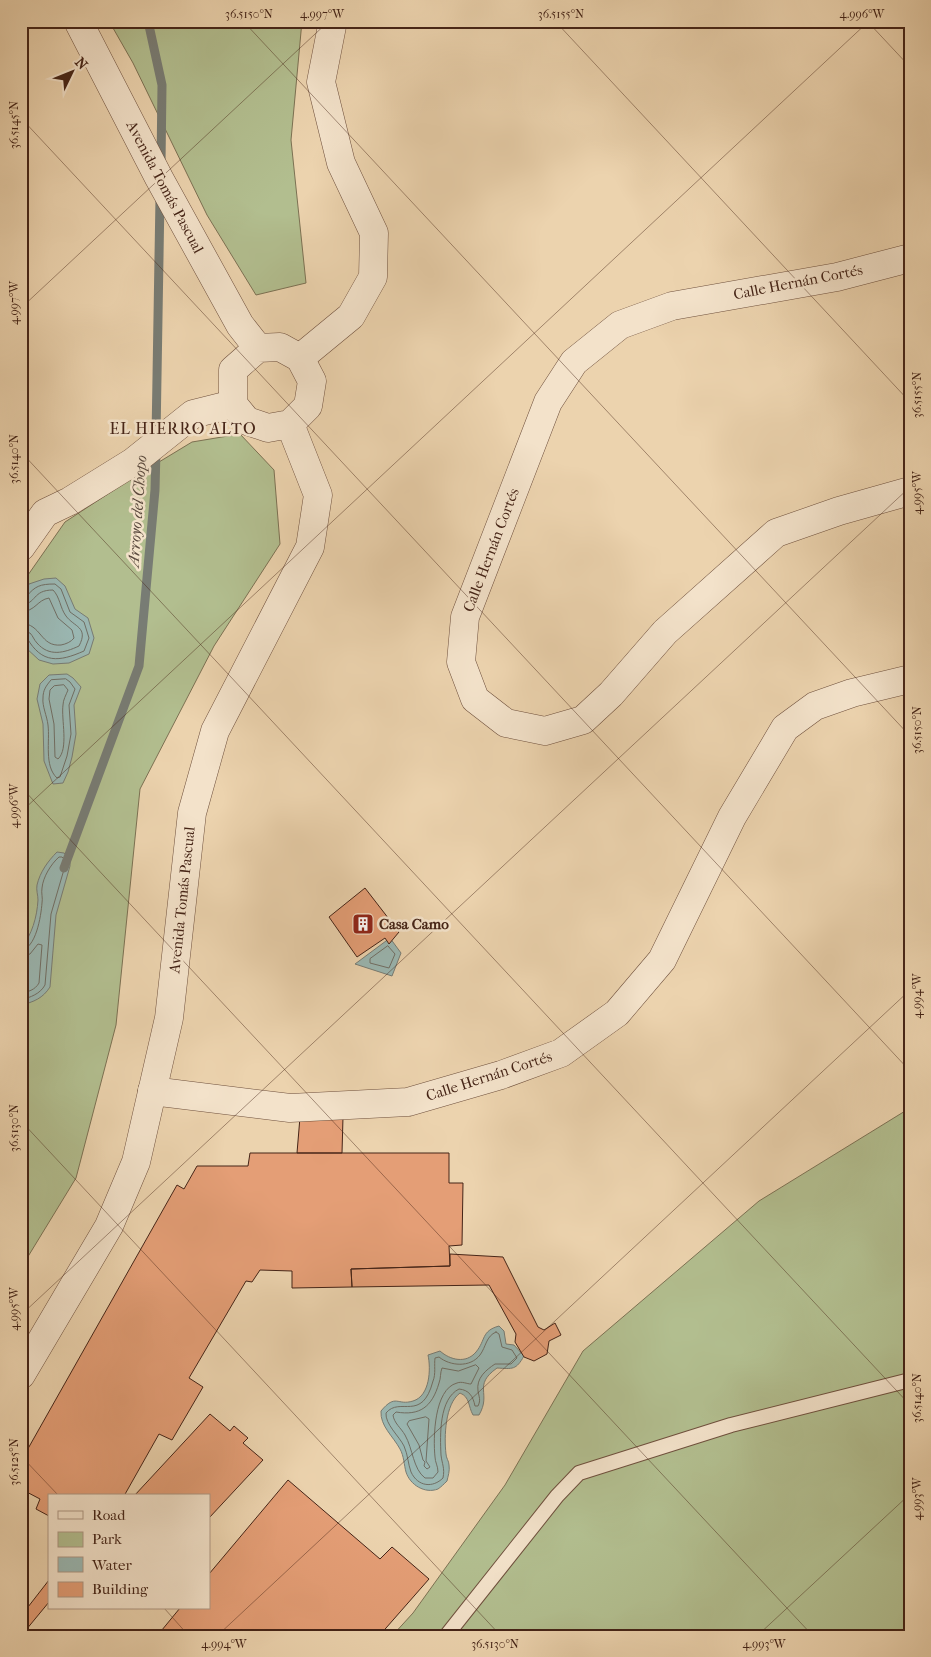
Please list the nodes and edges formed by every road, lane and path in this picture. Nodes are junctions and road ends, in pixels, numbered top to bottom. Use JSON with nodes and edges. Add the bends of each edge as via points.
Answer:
{"nodes":[{"id":1,"x":78,"y":21,"type":"edge"},
{"id":2,"x":333,"y":21,"type":"edge"},
{"id":3,"x":910,"y":258,"type":"edge"},
{"id":4,"x":258,"y":348,"type":"junction"},
{"id":5,"x":300,"y":358,"type":"junction"},
{"id":6,"x":233,"y":404,"type":"junction"},
{"id":7,"x":290,"y":424,"type":"junction"},
{"id":8,"x":910,"y":492,"type":"edge"},
{"id":9,"x":21,"y":546,"type":"edge"},
{"id":10,"x":910,"y":679,"type":"edge"},
{"id":11,"x":152,"y":1091,"type":"junction"},
{"id":12,"x":21,"y":1375,"type":"edge"},
{"id":13,"x":910,"y":1380,"type":"edge"},
{"id":14,"x":446,"y":1636,"type":"edge"}],
"edges":[{"from":1,"to":4,"type":"street","name":"Avenida Tomás Pascual","via":[[163,187],[240,325]]},
{"from":2,"to":5,"type":"street","via":[[321,82],[341,163],[374,233],[373,278],[351,316]]},
{"from":3,"to":8,"type":"street","name":"Calle Hernán Cortés","via":[[837,277],[672,306],[620,325],[574,362],[548,402],[465,617],[461,662],[475,699],[506,723],[545,731],[583,720],[611,694],[664,632],[776,533],[838,511]]},
{"from":4,"to":5,"type":"street","via":[[280,347]]},
{"from":4,"to":6,"type":"street","via":[[234,370]]},
{"from":5,"to":7,"type":"street","via":[[312,381],[308,406]]},
{"from":6,"to":7,"type":"street","via":[[248,421],[268,428]]},
{"from":6,"to":9,"type":"street","via":[[192,414],[133,462],[45,513]]},
{"from":7,"to":11,"type":"street","name":"Avenida Tomás Pascual","via":[[318,495],[310,547],[213,740],[192,813],[169,1018]]},
{"from":10,"to":11,"type":"street","name":"Calle Hernán Cortés","via":[[852,692],[815,706],[785,728],[732,816],[662,960],[617,1013],[561,1053],[501,1075],[408,1102],[290,1108]]},
{"from":11,"to":12,"type":"street","name":"Avenida Tomás Pascual","via":[[136,1162],[109,1226]]},
{"from":13,"to":14,"type":"lane","via":[[731,1425],[579,1474],[557,1496]]}]}
